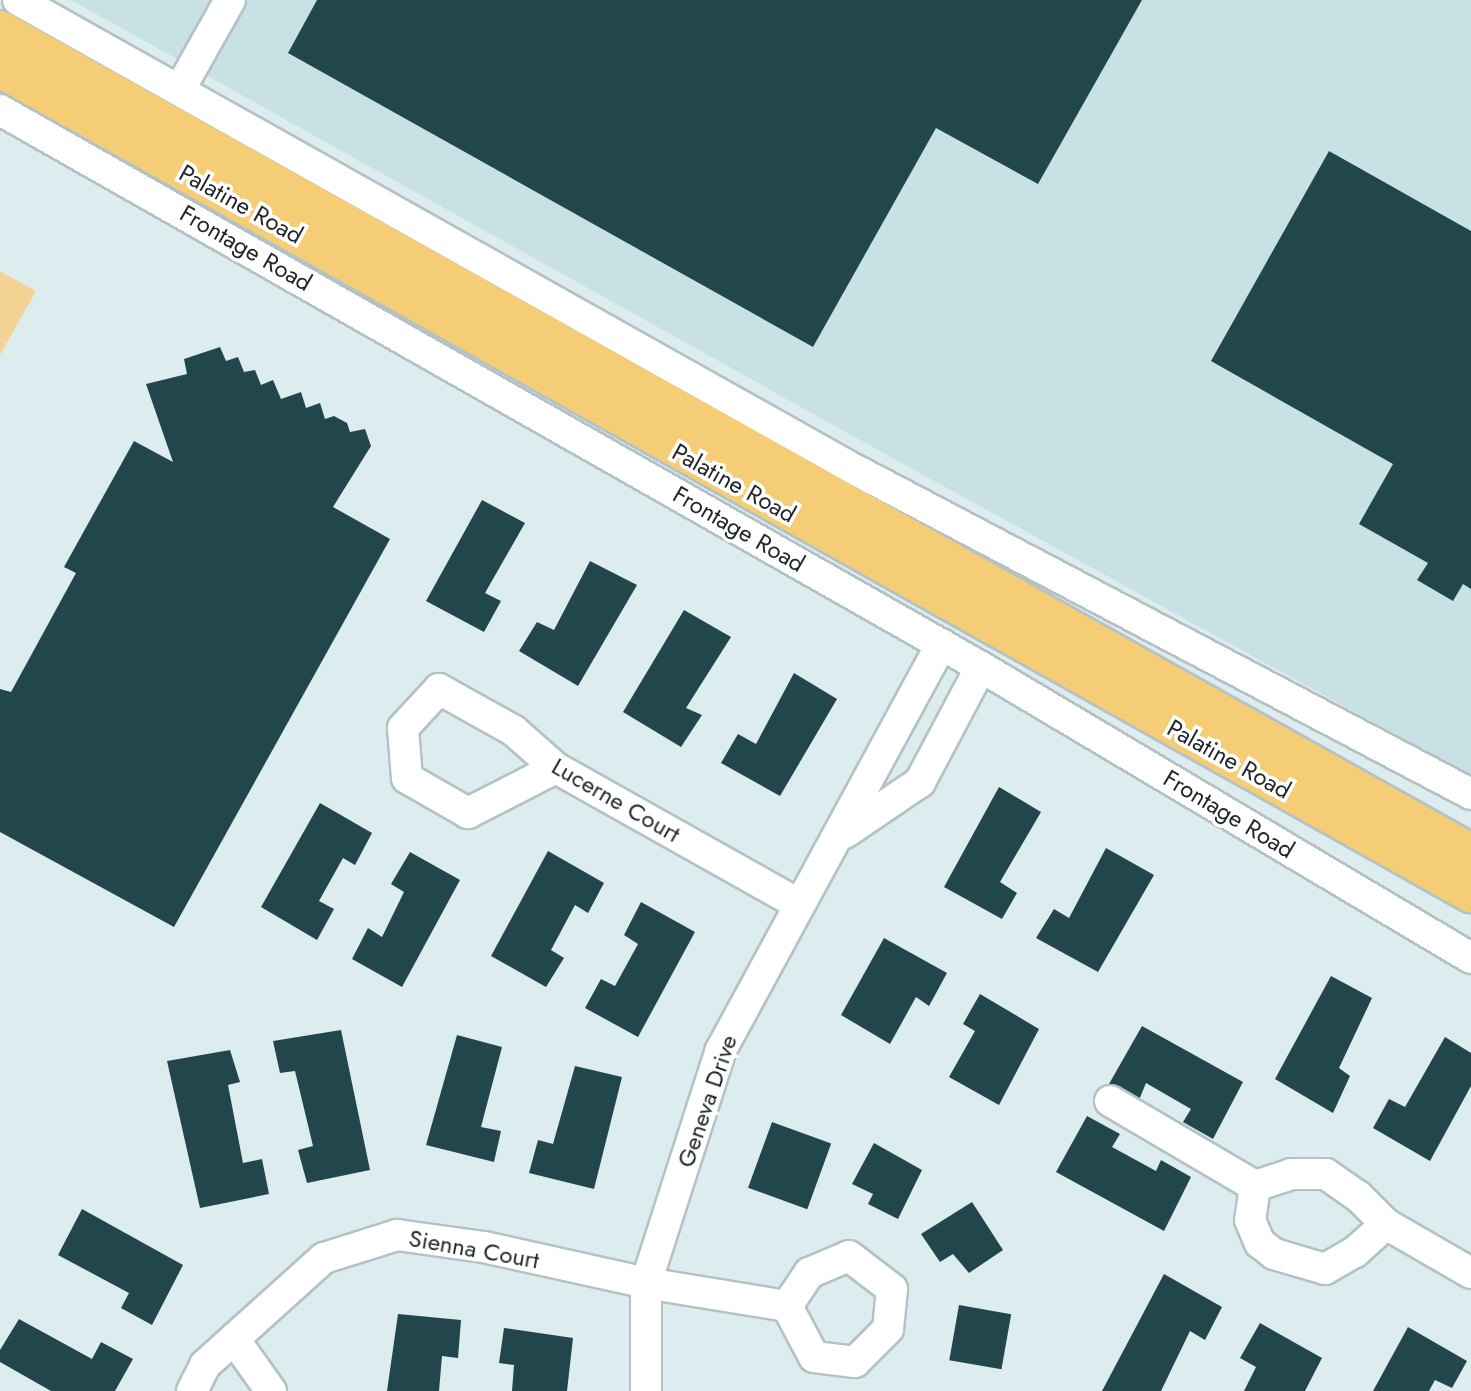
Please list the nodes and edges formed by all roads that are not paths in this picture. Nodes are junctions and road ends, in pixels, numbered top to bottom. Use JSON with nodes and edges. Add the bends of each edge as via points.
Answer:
{"nodes":[{"id":1,"x":18,"y":0,"type":"edge"},
{"id":2,"x":230,"y":0,"type":"edge"},
{"id":3,"x":5,"y":42,"type":"edge"},
{"id":4,"x":180,"y":89,"type":"junction"},
{"id":5,"x":0,"y":110,"type":"edge"},
{"id":6,"x":941,"y":645,"type":"junction"},
{"id":7,"x":981,"y":667,"type":"junction"},
{"id":8,"x":556,"y":768,"type":"junction"},
{"id":9,"x":1471,"y":794,"type":"edge"},
{"id":10,"x":842,"y":835,"type":"junction"},
{"id":11,"x":1471,"y":853,"type":"edge"},
{"id":12,"x":1471,"y":893,"type":"edge"},
{"id":13,"x":797,"y":903,"type":"junction"},
{"id":14,"x":1471,"y":958,"type":"edge"},
{"id":15,"x":1110,"y":1101,"type":"dead end"},
{"id":16,"x":1255,"y":1186,"type":"junction"},
{"id":17,"x":1386,"y":1224,"type":"junction"},
{"id":18,"x":1471,"y":1272,"type":"edge"},
{"id":19,"x":646,"y":1283,"type":"junction"},
{"id":20,"x":787,"y":1306,"type":"dead end"},
{"id":21,"x":234,"y":1339,"type":"junction"},
{"id":22,"x":192,"y":1391,"type":"edge"},
{"id":23,"x":271,"y":1391,"type":"edge"},
{"id":24,"x":646,"y":1391,"type":"edge"}],
"edges":[{"from":1,"to":4,"type":"street"},
{"from":2,"to":4,"type":"street"},
{"from":3,"to":11,"type":"highway","name":"Palatine Road"},
{"from":3,"to":12,"type":"highway","name":"Palatine Road"},
{"from":4,"to":9,"type":"street","via":[[848,466]]},
{"from":5,"to":6,"type":"street","name":"Frontage Road"},
{"from":6,"to":7,"type":"street","name":"Frontage Road"},
{"from":6,"to":10,"type":"street","name":"Geneva Drive"},
{"from":7,"to":10,"type":"street","name":"Geneva Drive","via":[[920,782]]},
{"from":7,"to":14,"type":"street","name":"Frontage Road"},
{"from":8,"to":8,"type":"street","name":"Lucerne Court","via":[[514,731],[439,690],[403,728],[407,778],[468,813]]},
{"from":8,"to":13,"type":"street","name":"Lucerne Court"},
{"from":10,"to":13,"type":"street","name":"Geneva Drive"},
{"from":13,"to":19,"type":"street","name":"Geneva Drive","via":[[721,1050]]},
{"from":15,"to":16,"type":"street"},
{"from":16,"to":17,"type":"street","via":[[1291,1174],[1326,1174],[1358,1196]]},
{"from":16,"to":17,"type":"street","via":[[1250,1220],[1260,1243],[1274,1254],[1325,1269],[1355,1252]]},
{"from":17,"to":18,"type":"street"},
{"from":19,"to":20,"type":"street","name":"Sienna Court"},
{"from":19,"to":21,"type":"street","name":"Sienna Court","via":[[484,1247],[397,1235],[324,1258]]},
{"from":19,"to":24,"type":"street","name":"Geneva Drive"},
{"from":21,"to":22,"type":"street","name":"Sienna Court","via":[[205,1365]]},
{"from":21,"to":23,"type":"street"}]}
